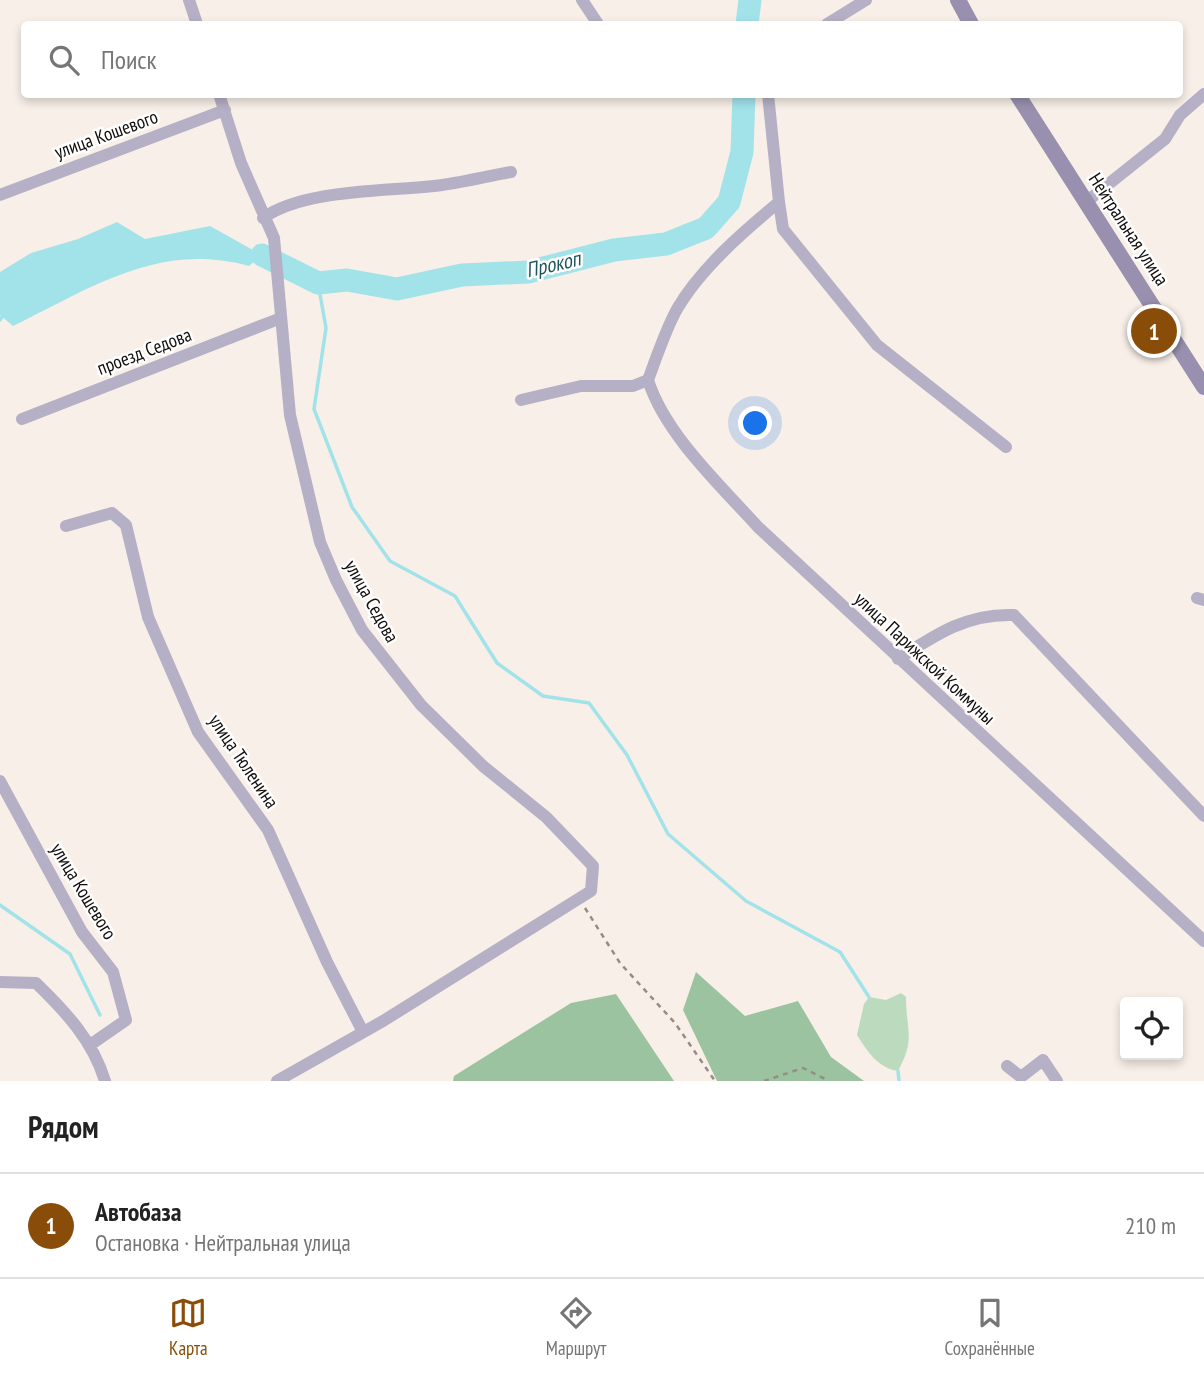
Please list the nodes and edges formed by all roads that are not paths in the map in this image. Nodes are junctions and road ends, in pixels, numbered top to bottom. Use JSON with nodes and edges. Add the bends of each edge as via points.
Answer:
{"nodes":[{"id":1,"x":189,"y":0,"type":"edge"},
{"id":2,"x":582,"y":0,"type":"edge"},
{"id":3,"x":866,"y":0,"type":"edge"},
{"id":4,"x":958,"y":0,"type":"edge"},
{"id":5,"x":196,"y":21,"type":"edge"},
{"id":6,"x":596,"y":21,"type":"edge"},
{"id":7,"x":832,"y":21,"type":"edge"},
{"id":8,"x":969,"y":21,"type":"edge"},
{"id":9,"x":1204,"y":94,"type":"edge"},
{"id":10,"x":220,"y":98,"type":"edge"},
{"id":11,"x":768,"y":98,"type":"edge"},
{"id":12,"x":1020,"y":98,"type":"edge"},
{"id":13,"x":225,"y":110,"type":"junction"},
{"id":14,"x":511,"y":172,"type":"dead end"},
{"id":15,"x":0,"y":195,"type":"edge"},
{"id":16,"x":779,"y":202,"type":"junction"},
{"id":17,"x":1086,"y":202,"type":"junction"},
{"id":18,"x":264,"y":218,"type":"junction"},
{"id":19,"x":281,"y":318,"type":"junction"},
{"id":20,"x":648,"y":380,"type":"junction"},
{"id":21,"x":1204,"y":387,"type":"edge"},
{"id":22,"x":521,"y":400,"type":"dead end"},
{"id":23,"x":22,"y":419,"type":"dead end"},
{"id":24,"x":1006,"y":447,"type":"dead end"},
{"id":25,"x":66,"y":526,"type":"dead end"},
{"id":26,"x":898,"y":659,"type":"junction"},
{"id":27,"x":0,"y":781,"type":"edge"},
{"id":28,"x":1204,"y":816,"type":"edge"},
{"id":29,"x":1204,"y":941,"type":"edge"},
{"id":30,"x":0,"y":982,"type":"edge"},
{"id":31,"x":363,"y":1032,"type":"junction"},
{"id":32,"x":90,"y":1045,"type":"junction"},
{"id":33,"x":1007,"y":1066,"type":"dead end"},
{"id":34,"x":105,"y":1081,"type":"edge"},
{"id":35,"x":278,"y":1081,"type":"edge"},
{"id":36,"x":1057,"y":1081,"type":"edge"}],
"edges":[{"from":1,"to":5,"type":"street"},
{"from":2,"to":6,"type":"street"},
{"from":3,"to":7,"type":"street"},
{"from":4,"to":8,"type":"main road"},
{"from":9,"to":17,"type":"street","via":[[1180,115],[1165,139]]},
{"from":10,"to":13,"type":"street"},
{"from":11,"to":16,"type":"street"},
{"from":12,"to":17,"type":"main road","name":"Нейтральная улица"},
{"from":13,"to":15,"type":"street","name":"улица Кошевого"},
{"from":13,"to":18,"type":"street"},
{"from":14,"to":18,"type":"street","via":[[337,196],[279,207]]},
{"from":16,"to":20,"type":"street","via":[[749,226],[677,309]]},
{"from":16,"to":24,"type":"street","via":[[783,229],[877,345]]},
{"from":17,"to":21,"type":"main road","name":"Нейтральная улица"},
{"from":18,"to":19,"type":"street","name":"улица Седова","via":[[274,238]]},
{"from":19,"to":23,"type":"street","name":"проезд Седова"},
{"from":19,"to":31,"type":"street","name":"улица Седова","via":[[290,415],[320,542],[362,630],[421,705],[483,766],[546,817],[593,866],[591,891]]},
{"from":20,"to":22,"type":"street","via":[[633,386],[581,386]]},
{"from":20,"to":26,"type":"street","name":"улица Парижской Коммуны","via":[[655,403],[703,466],[758,527]]},
{"from":25,"to":31,"type":"street","name":"улица Тюленина","via":[[113,513],[125,525],[148,617],[198,732],[268,830]]},
{"from":26,"to":28,"type":"street","via":[[951,625],[1014,615]]},
{"from":26,"to":29,"type":"street","name":"улица Парижской Коммуны"},
{"from":27,"to":32,"type":"street","name":"улица Кошевого","via":[[82,932],[113,972],[126,1020]]},
{"from":30,"to":32,"type":"street","via":[[36,984],[64,1010]]},
{"from":31,"to":35,"type":"street"},
{"from":32,"to":34,"type":"street"},
{"from":33,"to":36,"type":"street","via":[[1021,1077],[1043,1060]]}]}
